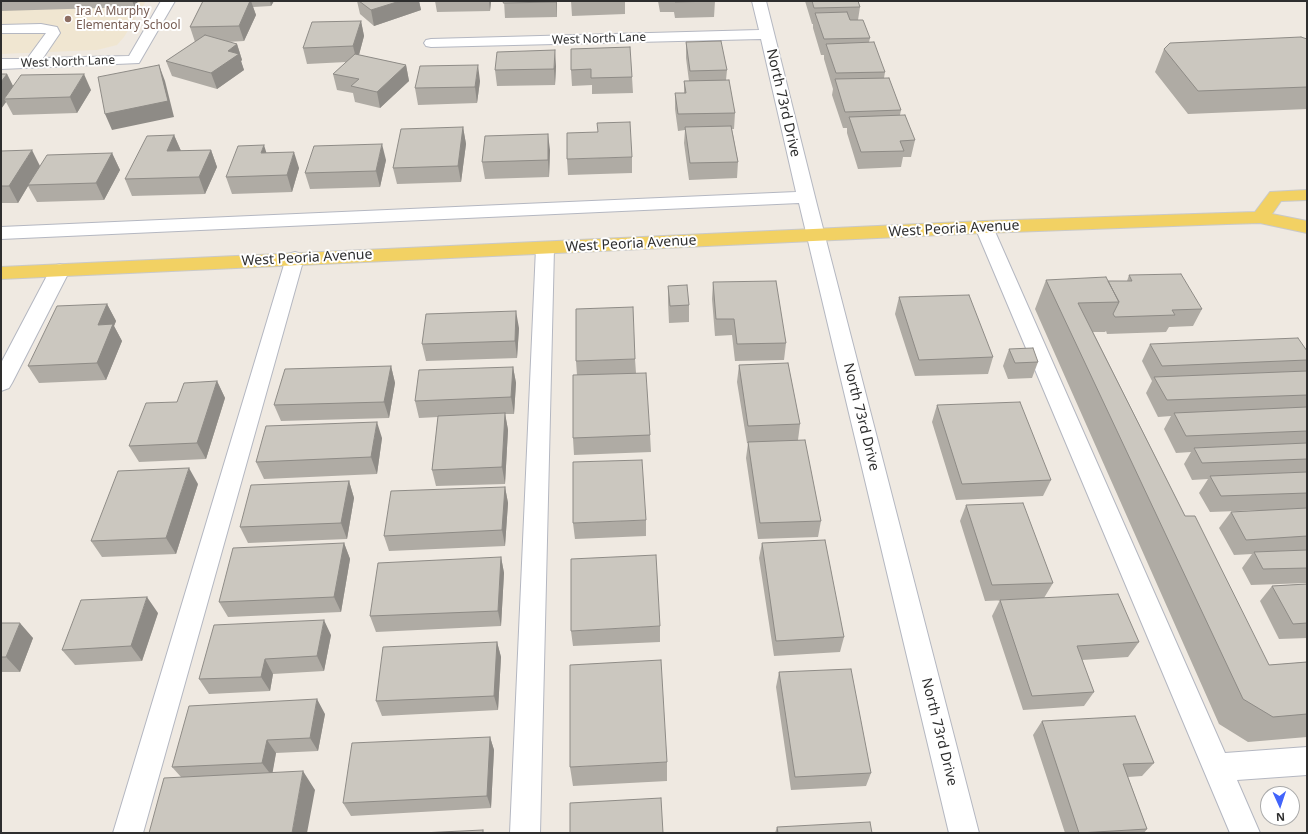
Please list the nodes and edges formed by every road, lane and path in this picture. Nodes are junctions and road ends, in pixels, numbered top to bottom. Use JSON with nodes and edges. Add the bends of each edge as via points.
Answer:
{"nodes":[{"id":1,"x":168,"y":1,"type":"edge"},
{"id":2,"x":759,"y":1,"type":"edge"},
{"id":3,"x":1,"y":29,"type":"edge"},
{"id":4,"x":767,"y":34,"type":"junction"},
{"id":5,"x":432,"y":44,"type":"dead end"},
{"id":6,"x":32,"y":63,"type":"junction"},
{"id":7,"x":1,"y":64,"type":"edge"},
{"id":8,"x":1307,"y":195,"type":"edge"},
{"id":9,"x":806,"y":196,"type":"junction"},
{"id":10,"x":1260,"y":217,"type":"junction"},
{"id":11,"x":984,"y":227,"type":"junction"},
{"id":12,"x":1307,"y":227,"type":"edge"},
{"id":13,"x":1,"y":233,"type":"edge"},
{"id":14,"x":816,"y":235,"type":"junction"},
{"id":15,"x":545,"y":248,"type":"junction"},
{"id":16,"x":295,"y":258,"type":"junction"},
{"id":17,"x":60,"y":270,"type":"junction"},
{"id":18,"x":1,"y":273,"type":"edge"},
{"id":19,"x":1,"y":383,"type":"edge"},
{"id":20,"x":1307,"y":761,"type":"edge"},
{"id":21,"x":1217,"y":768,"type":"junction"},
{"id":22,"x":128,"y":833,"type":"edge"},
{"id":23,"x":526,"y":833,"type":"edge"},
{"id":24,"x":964,"y":833,"type":"edge"},
{"id":25,"x":1245,"y":833,"type":"edge"}],
"edges":[{"from":1,"to":6,"type":"street","name":"West North Lane","via":[[134,60]]},
{"from":2,"to":4,"type":"street","name":"North 73rd Drive"},
{"from":3,"to":6,"type":"street","via":[[52,30],[53,33]]},
{"from":4,"to":5,"type":"street","name":"West North Lane"},
{"from":4,"to":9,"type":"street","name":"North 73rd Drive"},
{"from":6,"to":7,"type":"street","name":"West North Lane"},
{"from":8,"to":10,"type":"main road","via":[[1276,196]]},
{"from":9,"to":13,"type":"street"},
{"from":9,"to":14,"type":"street","name":"North 73rd Drive"},
{"from":10,"to":11,"type":"main road","name":"West Peoria Avenue"},
{"from":10,"to":12,"type":"main road","name":"West Peoria Avenue"},
{"from":11,"to":14,"type":"main road","name":"West Peoria Avenue"},
{"from":11,"to":21,"type":"street"},
{"from":14,"to":15,"type":"main road","name":"West Peoria Avenue"},
{"from":14,"to":24,"type":"street","name":"North 73rd Drive"},
{"from":15,"to":16,"type":"main road","name":"West Peoria Avenue"},
{"from":15,"to":23,"type":"street"},
{"from":16,"to":17,"type":"main road","name":"West Peoria Avenue"},
{"from":16,"to":22,"type":"street"},
{"from":17,"to":18,"type":"main road","name":"West Peoria Avenue"},
{"from":17,"to":19,"type":"street"},
{"from":20,"to":21,"type":"street"},
{"from":21,"to":25,"type":"street"}]}
